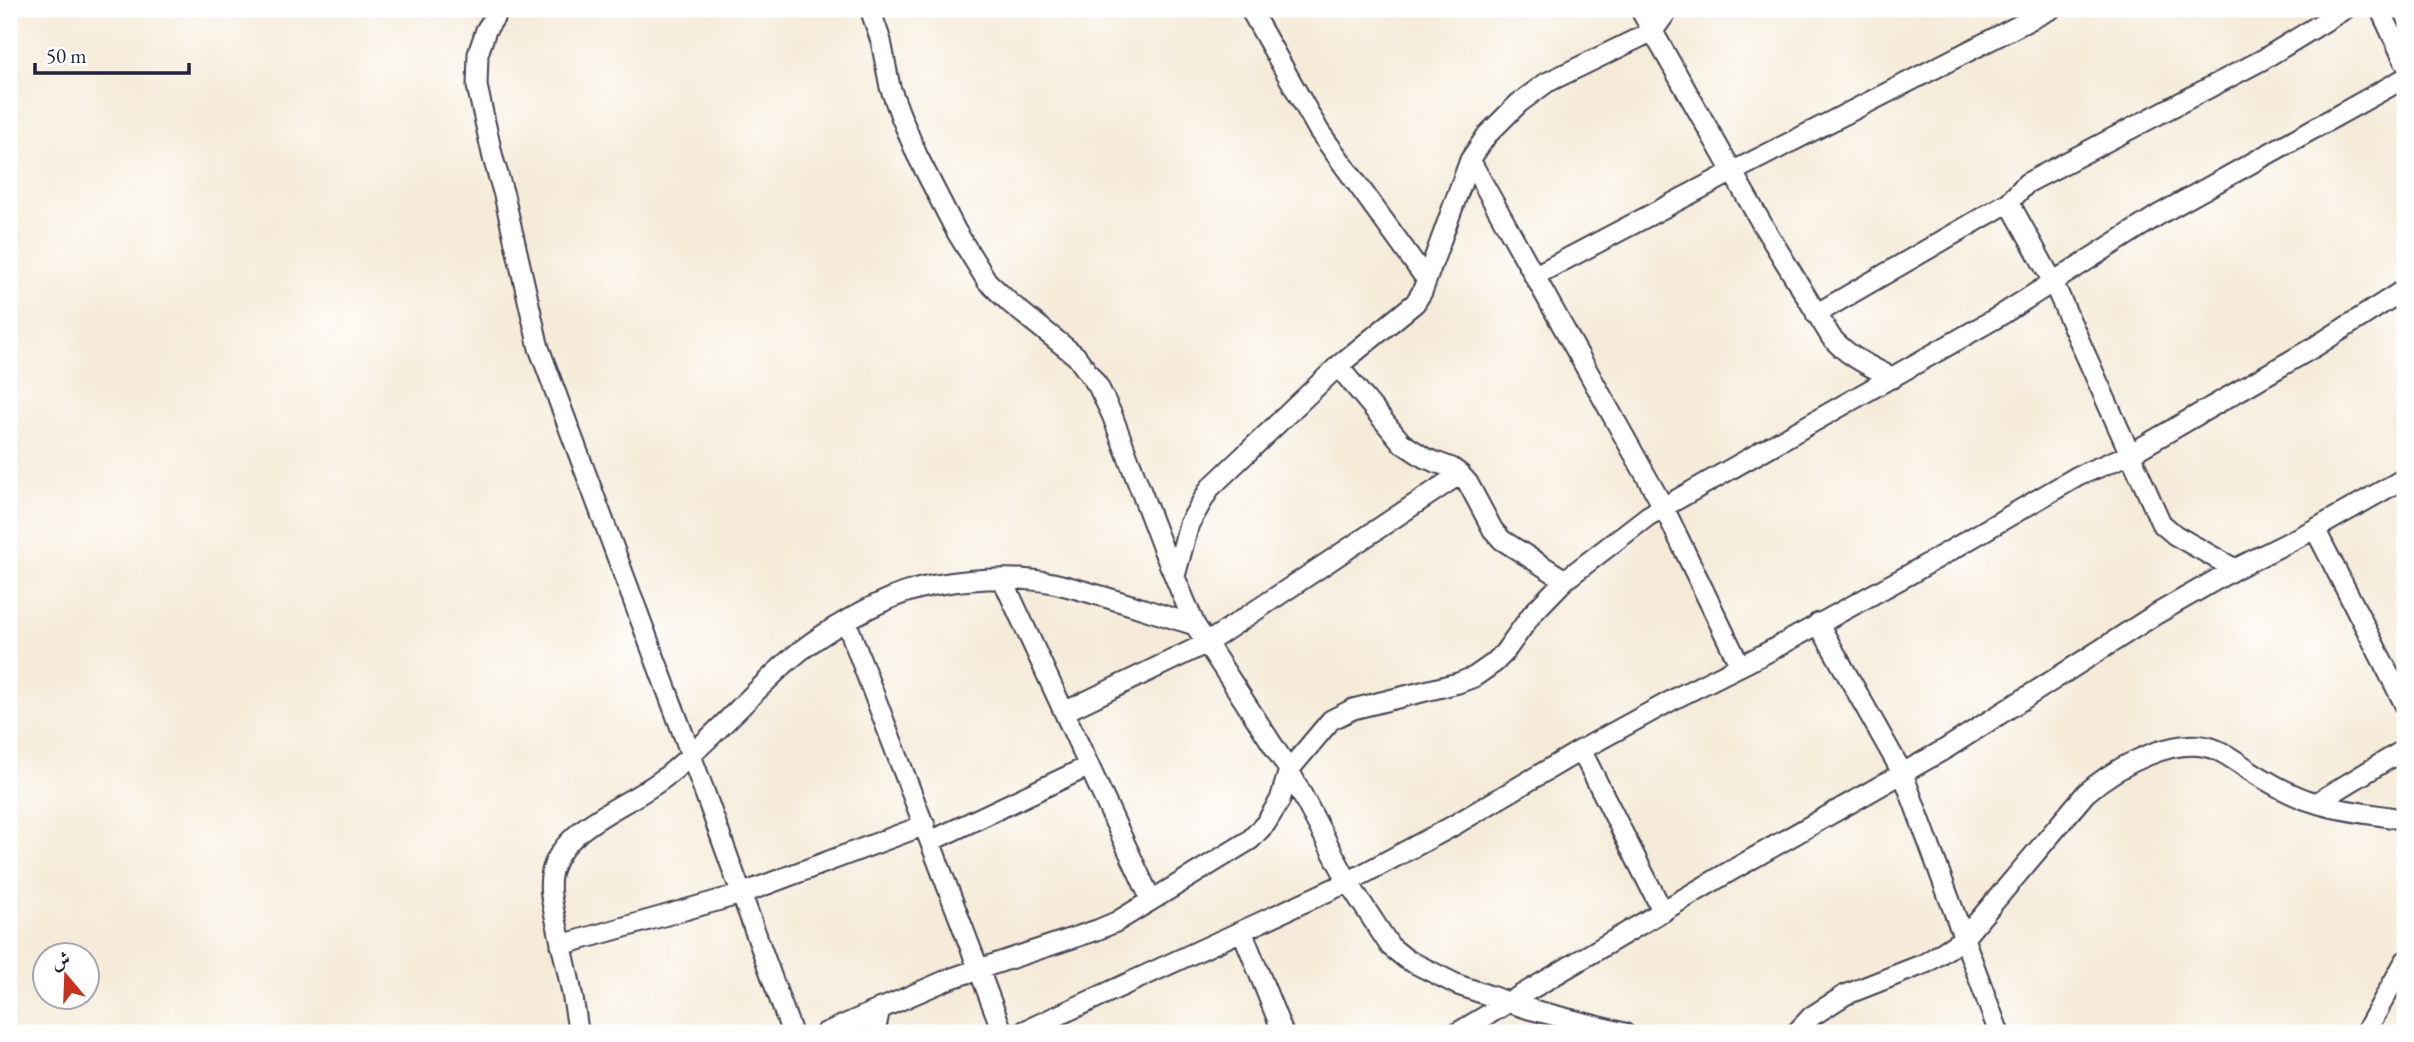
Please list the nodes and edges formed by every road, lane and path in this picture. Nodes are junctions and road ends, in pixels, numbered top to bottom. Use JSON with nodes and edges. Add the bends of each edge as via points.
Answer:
{"nodes":[{"id":1,"x":500,"y":9,"type":"edge"},
{"id":2,"x":870,"y":9,"type":"edge"},
{"id":3,"x":1250,"y":9,"type":"edge"},
{"id":4,"x":1640,"y":9,"type":"edge"},
{"id":5,"x":1670,"y":9,"type":"edge"},
{"id":6,"x":2051,"y":9,"type":"edge"},
{"id":7,"x":2345,"y":9,"type":"edge"},
{"id":8,"x":2380,"y":9,"type":"edge"},
{"id":9,"x":1653,"y":31,"type":"junction"},
{"id":10,"x":2405,"y":62,"type":"edge"},
{"id":11,"x":2405,"y":78,"type":"edge"},
{"id":12,"x":1469,"y":160,"type":"junction"},
{"id":13,"x":1732,"y":172,"type":"junction"},
{"id":14,"x":2009,"y":202,"type":"junction"},
{"id":15,"x":1534,"y":276,"type":"junction"},
{"id":16,"x":1426,"y":279,"type":"junction"},
{"id":17,"x":2053,"y":282,"type":"junction"},
{"id":18,"x":2405,"y":289,"type":"edge"},
{"id":19,"x":1816,"y":314,"type":"junction"},
{"id":20,"x":1338,"y":366,"type":"junction"},
{"id":21,"x":1893,"y":378,"type":"junction"},
{"id":22,"x":2130,"y":454,"type":"junction"},
{"id":23,"x":1460,"y":474,"type":"junction"},
{"id":24,"x":2405,"y":478,"type":"edge"},
{"id":25,"x":1664,"y":508,"type":"junction"},
{"id":26,"x":2315,"y":529,"type":"junction"},
{"id":27,"x":2235,"y":569,"type":"junction"},
{"id":28,"x":1175,"y":576,"type":"junction"},
{"id":29,"x":1003,"y":580,"type":"junction"},
{"id":30,"x":1565,"y":580,"type":"junction"},
{"id":31,"x":846,"y":621,"type":"junction"},
{"id":32,"x":1818,"y":623,"type":"junction"},
{"id":33,"x":1195,"y":625,"type":"junction"},
{"id":34,"x":1207,"y":643,"type":"junction"},
{"id":35,"x":1740,"y":666,"type":"junction"},
{"id":36,"x":2405,"y":705,"type":"edge"},
{"id":37,"x":1064,"y":712,"type":"junction"},
{"id":38,"x":2405,"y":749,"type":"edge"},
{"id":39,"x":1581,"y":750,"type":"junction"},
{"id":40,"x":691,"y":755,"type":"junction"},
{"id":41,"x":1089,"y":766,"type":"junction"},
{"id":42,"x":1289,"y":769,"type":"junction"},
{"id":43,"x":1903,"y":774,"type":"junction"},
{"id":44,"x":2316,"y":803,"type":"junction"},
{"id":45,"x":2405,"y":820,"type":"edge"},
{"id":46,"x":928,"y":833,"type":"junction"},
{"id":47,"x":1349,"y":882,"type":"junction"},
{"id":48,"x":741,"y":894,"type":"junction"},
{"id":49,"x":1151,"y":900,"type":"junction"},
{"id":50,"x":1663,"y":912,"type":"junction"},
{"id":51,"x":1242,"y":931,"type":"junction"},
{"id":52,"x":1963,"y":939,"type":"junction"},
{"id":53,"x":561,"y":945,"type":"junction"},
{"id":54,"x":2405,"y":961,"type":"edge"},
{"id":55,"x":980,"y":970,"type":"junction"},
{"id":56,"x":1512,"y":1003,"type":"junction"},
{"id":57,"x":880,"y":1008,"type":"junction"},
{"id":58,"x":578,"y":1033,"type":"edge"},
{"id":59,"x":792,"y":1033,"type":"edge"},
{"id":60,"x":825,"y":1033,"type":"edge"},
{"id":61,"x":875,"y":1033,"type":"edge"},
{"id":62,"x":1003,"y":1033,"type":"edge"},
{"id":63,"x":1020,"y":1033,"type":"edge"},
{"id":64,"x":1283,"y":1033,"type":"edge"},
{"id":65,"x":1457,"y":1033,"type":"edge"},
{"id":66,"x":1624,"y":1033,"type":"edge"},
{"id":67,"x":1796,"y":1033,"type":"edge"},
{"id":68,"x":1998,"y":1033,"type":"edge"},
{"id":69,"x":2365,"y":1033,"type":"edge"}],
"edges":[{"from":1,"to":40,"type":"street","via":[[478,54],[477,86],[539,348]]},
{"from":2,"to":28,"type":"street","via":[[900,114],[956,231],[987,281],[1076,356],[1098,386]]},
{"from":3,"to":16,"type":"street","via":[[1319,131]]},
{"from":4,"to":9,"type":"street"},
{"from":5,"to":9,"type":"street"},
{"from":6,"to":13,"type":"street"},
{"from":7,"to":14,"type":"street","via":[[2262,60],[2026,183]]},
{"from":8,"to":10,"type":"street"},
{"from":9,"to":12,"type":"street","via":[[1546,83],[1495,127]]},
{"from":9,"to":13,"type":"street"},
{"from":11,"to":17,"type":"street","via":[[2160,214]]},
{"from":12,"to":15,"type":"street"},
{"from":12,"to":16,"type":"street"},
{"from":13,"to":15,"type":"street"},
{"from":13,"to":19,"type":"street"},
{"from":14,"to":17,"type":"street"},
{"from":14,"to":19,"type":"street"},
{"from":15,"to":25,"type":"street"},
{"from":16,"to":20,"type":"street","via":[[1415,303]]},
{"from":17,"to":21,"type":"street"},
{"from":17,"to":22,"type":"street"},
{"from":18,"to":22,"type":"street"},
{"from":19,"to":21,"type":"street","via":[[1840,348]]},
{"from":20,"to":23,"type":"street","via":[[1402,443]]},
{"from":20,"to":28,"type":"street","via":[[1210,488],[1189,524]]},
{"from":21,"to":25,"type":"street"},
{"from":22,"to":27,"type":"street","via":[[2165,529]]},
{"from":22,"to":32,"type":"street","via":[[2078,476]]},
{"from":23,"to":30,"type":"street","via":[[1502,540]]},
{"from":23,"to":34,"type":"street"},
{"from":24,"to":26,"type":"street"},
{"from":25,"to":30,"type":"street"},
{"from":25,"to":35,"type":"street"},
{"from":26,"to":27,"type":"street"},
{"from":26,"to":36,"type":"street"},
{"from":27,"to":43,"type":"street","via":[[2152,616]]},
{"from":28,"to":33,"type":"street"},
{"from":29,"to":31,"type":"street","via":[[919,588]]},
{"from":29,"to":33,"type":"street","via":[[1051,583]]},
{"from":29,"to":37,"type":"street"},
{"from":30,"to":42,"type":"street","via":[[1532,614],[1504,653],[1474,677],[1353,709],[1331,720]]},
{"from":31,"to":40,"type":"street","via":[[789,660]]},
{"from":31,"to":46,"type":"street"},
{"from":32,"to":35,"type":"street"},
{"from":32,"to":43,"type":"street"},
{"from":33,"to":34,"type":"street"},
{"from":34,"to":37,"type":"street"},
{"from":34,"to":42,"type":"street"},
{"from":35,"to":39,"type":"street"},
{"from":37,"to":41,"type":"street"},
{"from":38,"to":44,"type":"street"},
{"from":39,"to":47,"type":"street"},
{"from":39,"to":50,"type":"street"},
{"from":40,"to":48,"type":"street"},
{"from":40,"to":53,"type":"street","via":[[562,849],[551,873]]},
{"from":41,"to":46,"type":"street"},
{"from":41,"to":49,"type":"street"},
{"from":42,"to":47,"type":"street"},
{"from":42,"to":49,"type":"street","via":[[1280,800],[1250,840]]},
{"from":43,"to":50,"type":"street"},
{"from":43,"to":52,"type":"street"},
{"from":44,"to":45,"type":"street"},
{"from":44,"to":52,"type":"street","via":[[2273,785],[2209,747],[2160,751],[2107,775],[2086,793]]},
{"from":46,"to":48,"type":"street"},
{"from":46,"to":55,"type":"street"},
{"from":47,"to":51,"type":"street"},
{"from":47,"to":56,"type":"street","via":[[1398,954],[1458,985]]},
{"from":48,"to":53,"type":"street"},
{"from":48,"to":59,"type":"street"},
{"from":49,"to":55,"type":"street","via":[[1097,930]]},
{"from":50,"to":56,"type":"street"},
{"from":51,"to":63,"type":"street"},
{"from":51,"to":64,"type":"street"},
{"from":52,"to":67,"type":"street","via":[[1926,963],[1845,995],[1812,1016]]},
{"from":52,"to":68,"type":"street"},
{"from":53,"to":58,"type":"street"},
{"from":54,"to":69,"type":"street"},
{"from":55,"to":57,"type":"street"},
{"from":55,"to":62,"type":"street"},
{"from":56,"to":65,"type":"street"},
{"from":56,"to":66,"type":"street"},
{"from":57,"to":60,"type":"street"},
{"from":57,"to":61,"type":"street"}]}
